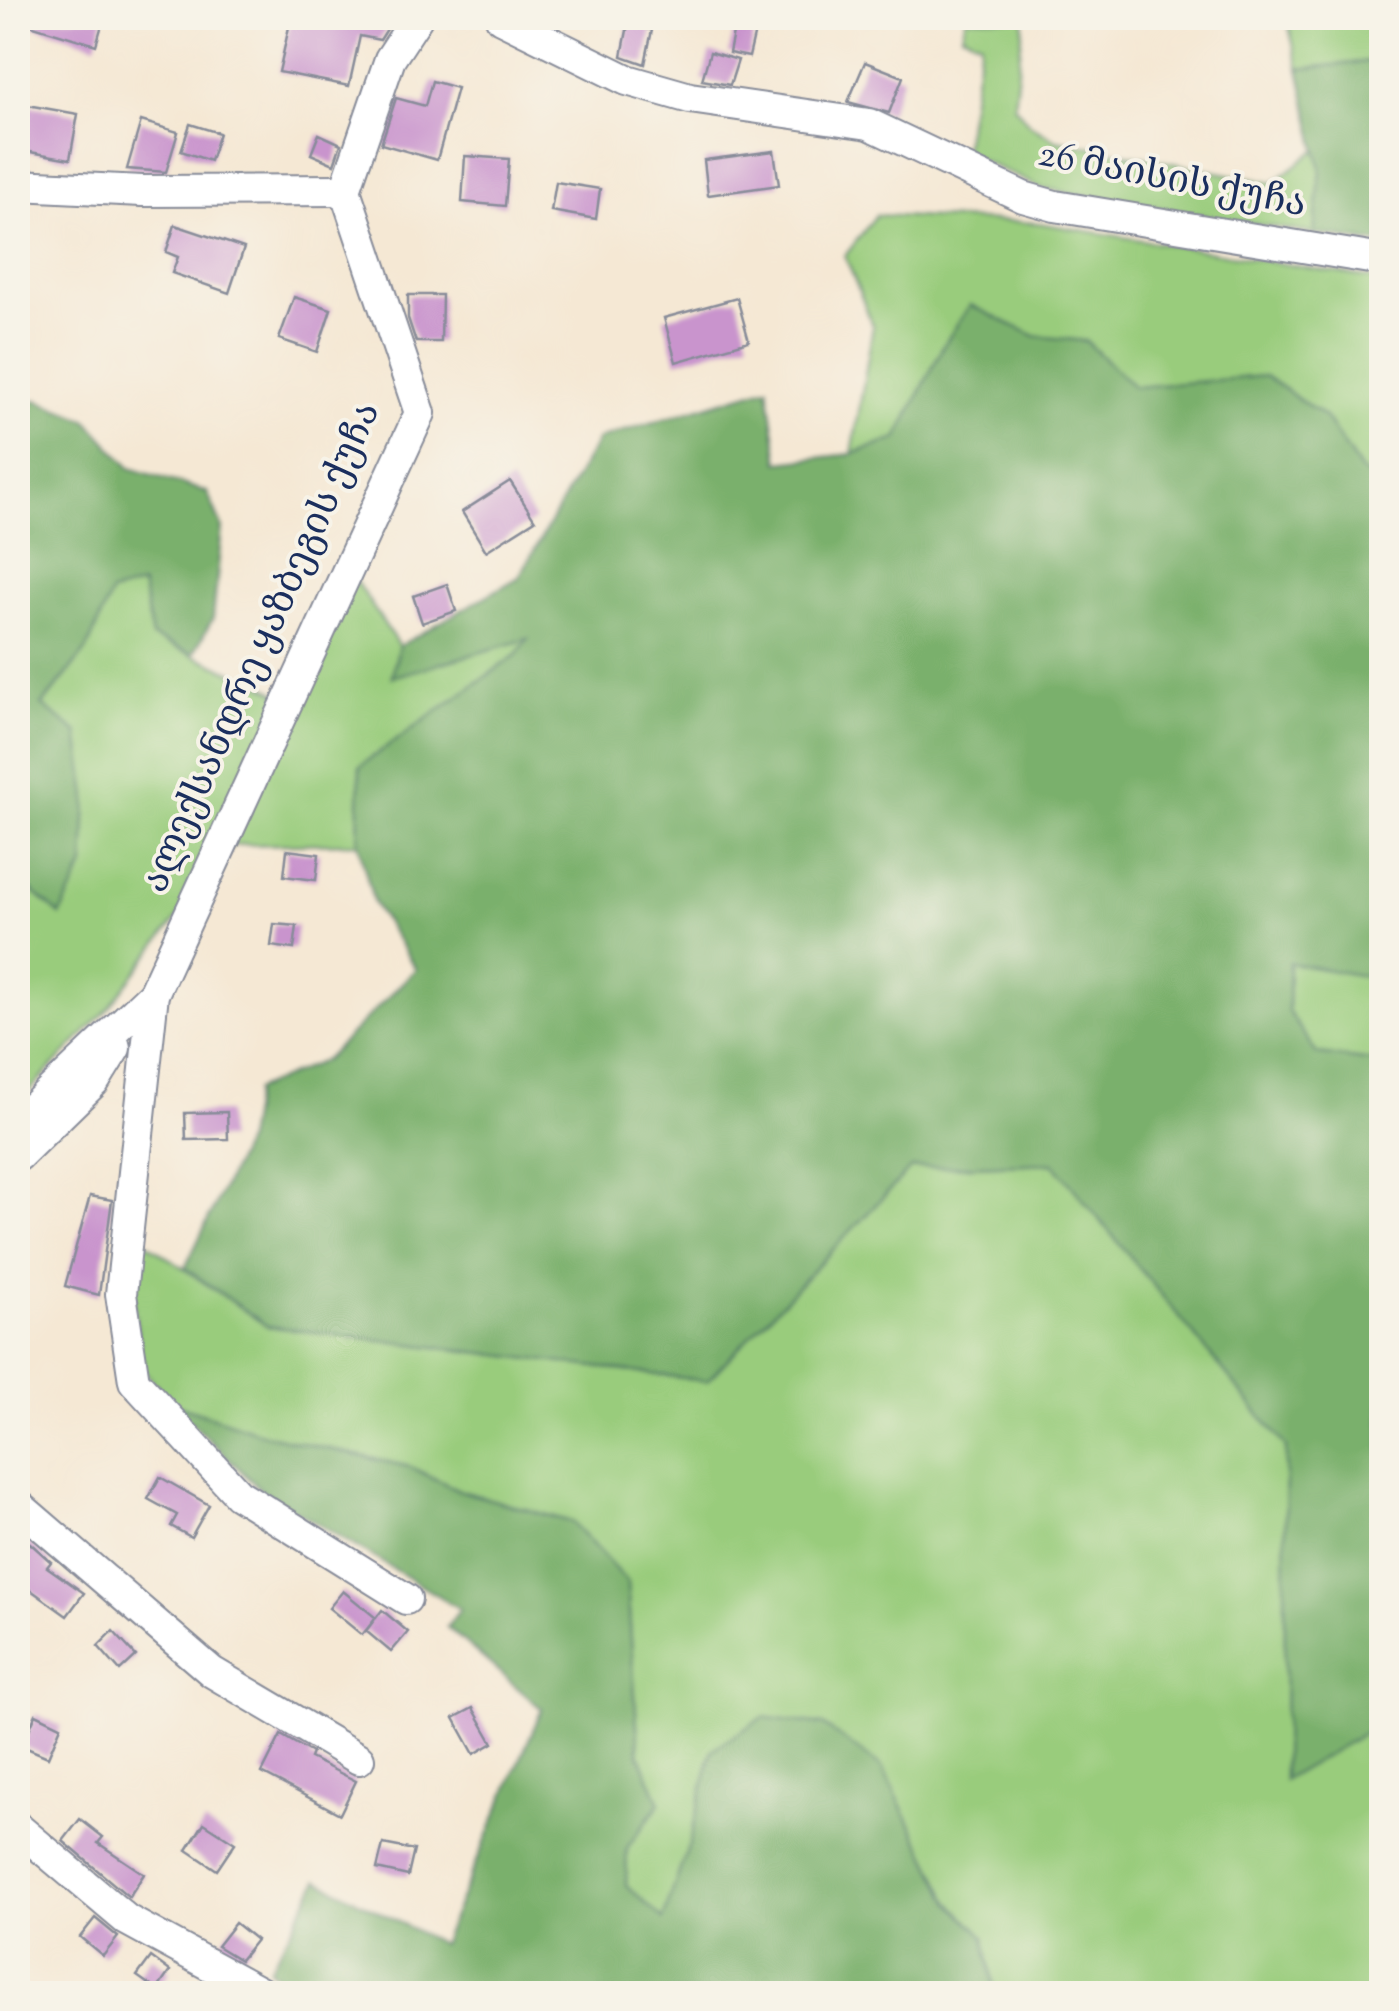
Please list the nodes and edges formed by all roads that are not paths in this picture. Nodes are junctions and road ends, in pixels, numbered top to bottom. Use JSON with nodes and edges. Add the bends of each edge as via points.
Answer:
{"nodes":[{"id":1,"x":417,"y":18,"type":"edge"},
{"id":2,"x":501,"y":18,"type":"edge"},
{"id":3,"x":18,"y":185,"type":"edge"},
{"id":4,"x":346,"y":190,"type":"junction"},
{"id":5,"x":1382,"y":260,"type":"edge"},
{"id":6,"x":152,"y":994,"type":"junction"},
{"id":7,"x":112,"y":1033,"type":"junction"},
{"id":8,"x":18,"y":1122,"type":"edge"},
{"id":9,"x":18,"y":1156,"type":"edge"},
{"id":10,"x":18,"y":1504,"type":"edge"},
{"id":11,"x":406,"y":1599,"type":"dead end"},
{"id":12,"x":359,"y":1759,"type":"dead end"},
{"id":13,"x":18,"y":1828,"type":"edge"},
{"id":14,"x":263,"y":1994,"type":"edge"}],
"edges":[{"from":1,"to":4,"type":"street","via":[[390,59]]},
{"from":2,"to":5,"type":"street","name":"26 მაისის ქუჩა","via":[[627,80],[690,98],[869,124],[1055,206]]},
{"from":3,"to":4,"type":"street"},
{"from":4,"to":6,"type":"street","name":"ალექსანდრე ყაზბეგის ქუჩა","via":[[420,413]]},
{"from":6,"to":7,"type":"street"},
{"from":6,"to":11,"type":"street","via":[[121,1294],[134,1380],[238,1494]]},
{"from":7,"to":8,"type":"street"},
{"from":7,"to":9,"type":"street","via":[[115,1048],[102,1072]]},
{"from":10,"to":12,"type":"street","via":[[212,1672]]},
{"from":13,"to":14,"type":"street","via":[[127,1920]]}]}
